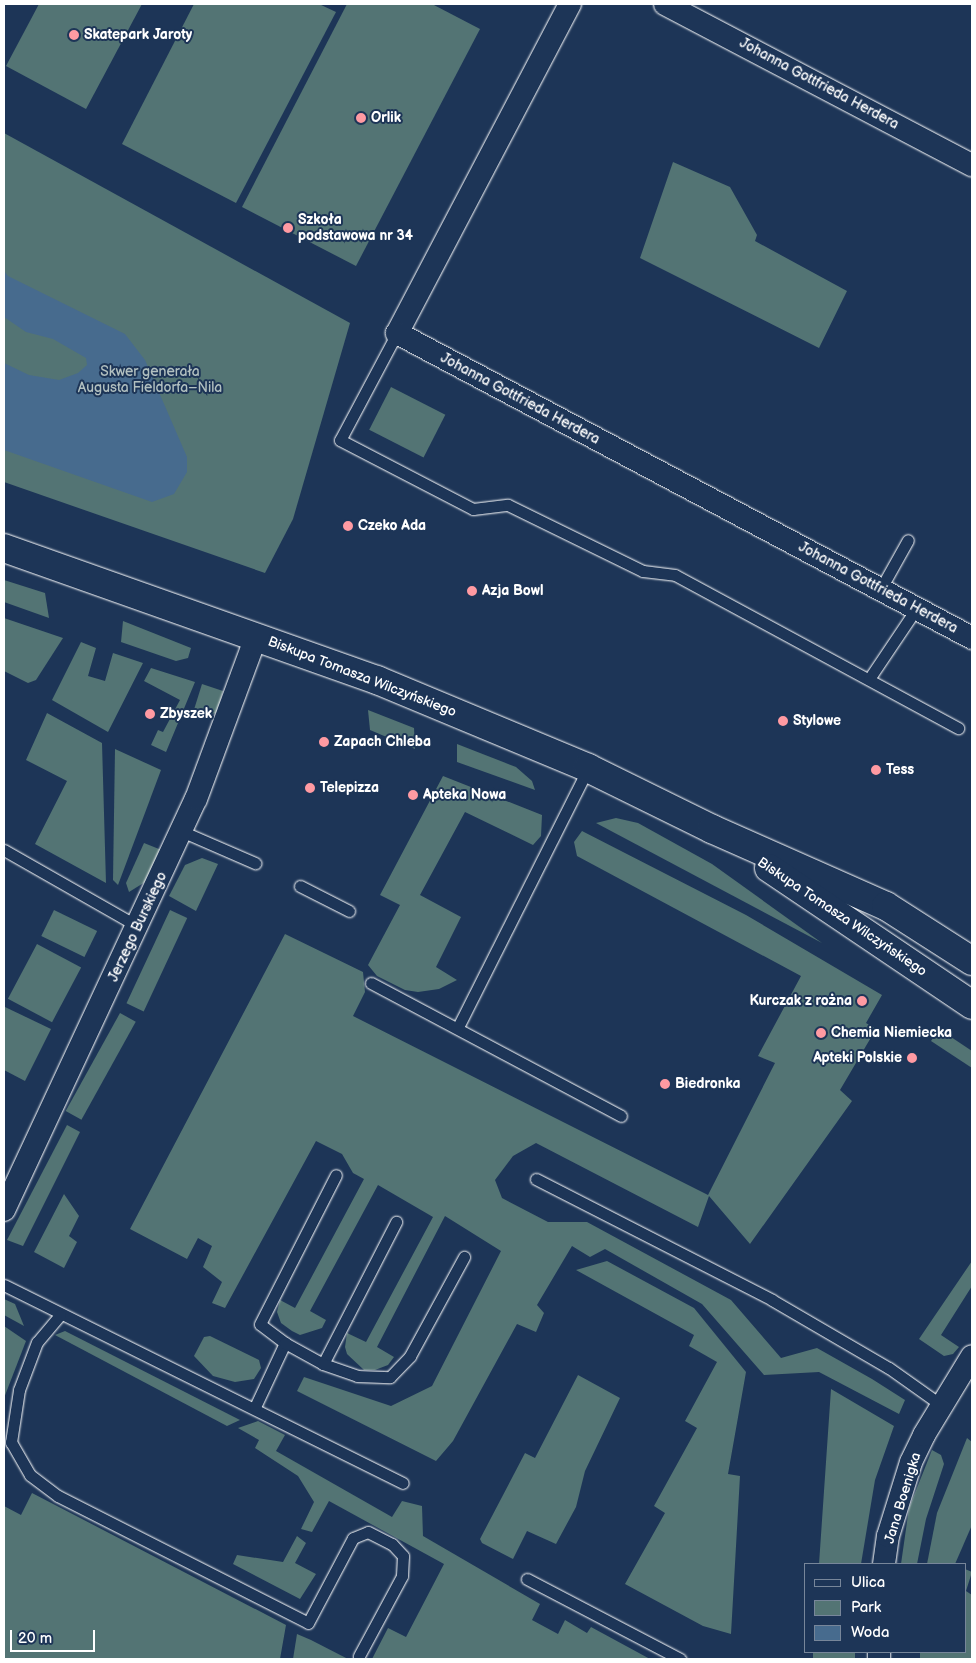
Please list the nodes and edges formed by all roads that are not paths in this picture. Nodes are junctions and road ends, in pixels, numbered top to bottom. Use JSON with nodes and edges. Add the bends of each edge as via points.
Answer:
{"nodes":[{"id":1,"x":570,"y":4,"type":"edge"},
{"id":2,"x":665,"y":4,"type":"edge"},
{"id":3,"x":972,"y":165,"type":"edge"},
{"id":4,"x":397,"y":333,"type":"junction"},
{"id":5,"x":908,"y":540,"type":"dead end"},
{"id":6,"x":4,"y":548,"type":"edge"},
{"id":7,"x":880,"y":590,"type":"junction"},
{"id":8,"x":916,"y":609,"type":"junction"},
{"id":9,"x":256,"y":637,"type":"junction"},
{"id":10,"x":972,"y":638,"type":"edge"},
{"id":11,"x":869,"y":679,"type":"junction"},
{"id":12,"x":958,"y":728,"type":"dead end"},
{"id":13,"x":588,"y":768,"type":"junction"},
{"id":14,"x":712,"y":829,"type":"junction"},
{"id":15,"x":181,"y":831,"type":"junction"},
{"id":16,"x":4,"y":850,"type":"edge"},
{"id":17,"x":255,"y":863,"type":"dead end"},
{"id":18,"x":300,"y":886,"type":"dead end"},
{"id":19,"x":349,"y":911,"type":"dead end"},
{"id":20,"x":139,"y":927,"type":"junction"},
{"id":21,"x":972,"y":961,"type":"edge"},
{"id":22,"x":371,"y":983,"type":"dead end"},
{"id":23,"x":972,"y":1005,"type":"edge"},
{"id":24,"x":458,"y":1027,"type":"junction"},
{"id":25,"x":621,"y":1116,"type":"dead end"},
{"id":26,"x":336,"y":1175,"type":"dead end"},
{"id":27,"x":536,"y":1179,"type":"dead end"},
{"id":28,"x":4,"y":1210,"type":"edge"},
{"id":29,"x":396,"y":1222,"type":"dead end"},
{"id":30,"x":464,"y":1257,"type":"dead end"},
{"id":31,"x":4,"y":1285,"type":"edge"},
{"id":32,"x":60,"y":1314,"type":"junction"},
{"id":33,"x":284,"y":1343,"type":"junction"},
{"id":34,"x":972,"y":1356,"type":"edge"},
{"id":35,"x":323,"y":1364,"type":"junction"},
{"id":36,"x":941,"y":1405,"type":"junction"},
{"id":37,"x":255,"y":1407,"type":"junction"},
{"id":38,"x":402,"y":1483,"type":"dead end"},
{"id":39,"x":884,"y":1563,"type":"edge"},
{"id":40,"x":527,"y":1579,"type":"dead end"},
{"id":41,"x":359,"y":1656,"type":"dead end"},
{"id":42,"x":680,"y":1659,"type":"edge"}],
"edges":[{"from":1,"to":4,"type":"street"},
{"from":2,"to":3,"type":"street","name":"Johanna Gottfrieda Herdera"},
{"from":4,"to":7,"type":"street","name":"Johanna Gottfrieda Herdera"},
{"from":4,"to":11,"type":"lane","via":[[340,440],[472,509],[508,505],[643,572],[675,575]]},
{"from":5,"to":7,"type":"lane"},
{"from":6,"to":9,"type":"street","name":"Biskupa Tomasza Wilczyńskiego"},
{"from":7,"to":8,"type":"street","name":"Johanna Gottfrieda Herdera"},
{"from":8,"to":10,"type":"street","name":"Johanna Gottfrieda Herdera"},
{"from":8,"to":11,"type":"lane"},
{"from":9,"to":13,"type":"street","name":"Biskupa Tomasza Wilczyńskiego","via":[[377,680]]},
{"from":9,"to":15,"type":"street","name":"Jerzego Burskiego"},
{"from":11,"to":12,"type":"lane"},
{"from":13,"to":14,"type":"street","name":"Biskupa Tomasza Wilczyńskiego"},
{"from":13,"to":24,"type":"lane"},
{"from":14,"to":21,"type":"street","name":"Biskupa Tomasza Wilczyńskiego","via":[[886,906]]},
{"from":14,"to":23,"type":"street","name":"Biskupa Tomasza Wilczyńskiego"},
{"from":15,"to":17,"type":"lane"},
{"from":15,"to":20,"type":"street","name":"Jerzego Burskiego"},
{"from":16,"to":20,"type":"lane"},
{"from":18,"to":19,"type":"lane"},
{"from":20,"to":28,"type":"street","name":"Jerzego Burskiego"},
{"from":22,"to":24,"type":"lane"},
{"from":24,"to":25,"type":"lane"},
{"from":26,"to":33,"type":"lane","via":[[260,1324]]},
{"from":27,"to":36,"type":"lane","via":[[772,1300],[889,1368]]},
{"from":29,"to":35,"type":"lane"},
{"from":30,"to":35,"type":"lane","via":[[410,1356],[390,1377],[357,1376]]},
{"from":31,"to":32,"type":"lane"},
{"from":32,"to":37,"type":"lane"},
{"from":32,"to":41,"type":"lane","via":[[37,1342],[19,1390],[11,1442],[30,1476],[58,1496],[308,1623],[353,1538],[368,1532],[392,1544],[403,1556],[402,1576]]},
{"from":33,"to":35,"type":"lane"},
{"from":33,"to":37,"type":"lane"},
{"from":34,"to":36,"type":"street","name":"Jana Boenigka"},
{"from":36,"to":39,"type":"street","name":"Jana Boenigka","via":[[911,1462],[888,1536]]},
{"from":37,"to":38,"type":"lane"},
{"from":40,"to":42,"type":"lane"}]}
